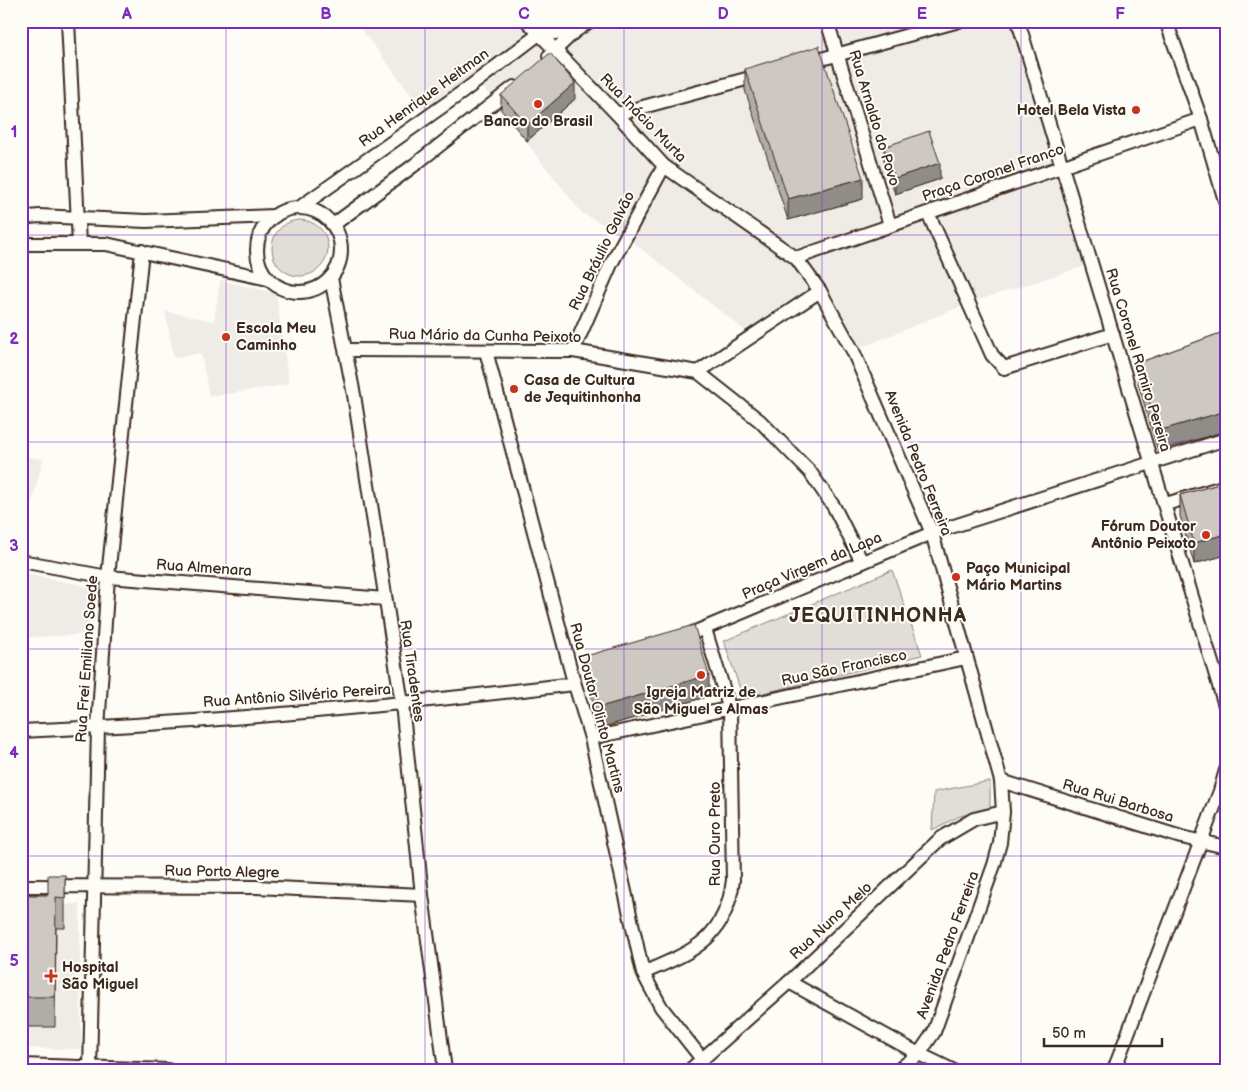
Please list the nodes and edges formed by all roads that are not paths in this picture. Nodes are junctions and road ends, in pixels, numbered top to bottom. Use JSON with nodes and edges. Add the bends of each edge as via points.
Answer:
{"nodes":[{"id":1,"x":68,"y":21,"type":"edge"},
{"id":2,"x":527,"y":21,"type":"edge"},
{"id":3,"x":590,"y":21,"type":"edge"},
{"id":4,"x":827,"y":21,"type":"edge"},
{"id":5,"x":959,"y":21,"type":"edge"},
{"id":6,"x":1018,"y":21,"type":"edge"},
{"id":7,"x":1166,"y":21,"type":"edge"},
{"id":8,"x":574,"y":32,"type":"junction"},
{"id":9,"x":539,"y":34,"type":"junction"},
{"id":10,"x":555,"y":51,"type":"junction"},
{"id":11,"x":838,"y":55,"type":"junction"},
{"id":12,"x":541,"y":63,"type":"edge"},
{"id":13,"x":799,"y":65,"type":"edge"},
{"id":14,"x":770,"y":73,"type":"edge"},
{"id":15,"x":520,"y":82,"type":"edge"},
{"id":16,"x":617,"y":114,"type":"junction"},
{"id":17,"x":1201,"y":119,"type":"junction"},
{"id":18,"x":664,"y":166,"type":"junction"},
{"id":19,"x":1060,"y":166,"type":"junction"},
{"id":20,"x":1226,"y":204,"type":"edge"},
{"id":21,"x":299,"y":208,"type":"junction"},
{"id":22,"x":928,"y":213,"type":"junction"},
{"id":23,"x":275,"y":216,"type":"junction"},
{"id":24,"x":78,"y":217,"type":"junction"},
{"id":25,"x":21,"y":218,"type":"edge"},
{"id":26,"x":333,"y":225,"type":"junction"},
{"id":27,"x":890,"y":225,"type":"junction"},
{"id":28,"x":21,"y":244,"type":"edge"},
{"id":29,"x":79,"y":244,"type":"junction"},
{"id":30,"x":142,"y":251,"type":"junction"},
{"id":31,"x":796,"y":258,"type":"junction"},
{"id":32,"x":331,"y":278,"type":"junction"},
{"id":33,"x":268,"y":279,"type":"junction"},
{"id":34,"x":820,"y":291,"type":"junction"},
{"id":35,"x":1113,"y":334,"type":"junction"},
{"id":36,"x":346,"y":350,"type":"junction"},
{"id":37,"x":486,"y":351,"type":"junction"},
{"id":38,"x":572,"y":351,"type":"junction"},
{"id":39,"x":698,"y":372,"type":"junction"},
{"id":40,"x":1226,"y":439,"type":"edge"},
{"id":41,"x":1152,"y":461,"type":"junction"},
{"id":42,"x":1226,"y":486,"type":"edge"},
{"id":43,"x":1166,"y":504,"type":"junction"},
{"id":44,"x":932,"y":533,"type":"junction"},
{"id":45,"x":21,"y":561,"type":"edge"},
{"id":46,"x":862,"y":562,"type":"junction"},
{"id":47,"x":108,"y":577,"type":"junction"},
{"id":48,"x":385,"y":598,"type":"junction"},
{"id":49,"x":705,"y":629,"type":"junction"},
{"id":50,"x":670,"y":642,"type":"edge"},
{"id":51,"x":966,"y":658,"type":"junction"},
{"id":52,"x":576,"y":677,"type":"junction"},
{"id":53,"x":402,"y":704,"type":"junction"},
{"id":54,"x":730,"y":710,"type":"junction"},
{"id":55,"x":1226,"y":710,"type":"edge"},
{"id":56,"x":98,"y":728,"type":"junction"},
{"id":57,"x":21,"y":731,"type":"edge"},
{"id":58,"x":590,"y":738,"type":"junction"},
{"id":59,"x":1226,"y":770,"type":"edge"},
{"id":60,"x":1001,"y":781,"type":"junction"},
{"id":61,"x":1003,"y":812,"type":"junction"},
{"id":62,"x":1201,"y":842,"type":"junction"},
{"id":63,"x":1226,"y":847,"type":"edge"},
{"id":64,"x":21,"y":886,"type":"edge"},
{"id":65,"x":93,"y":887,"type":"junction"},
{"id":66,"x":422,"y":895,"type":"junction"},
{"id":67,"x":643,"y":973,"type":"junction"},
{"id":68,"x":789,"y":982,"type":"junction"},
{"id":69,"x":919,"y":1054,"type":"junction"},
{"id":70,"x":702,"y":1059,"type":"junction"},
{"id":71,"x":21,"y":1065,"type":"edge"},
{"id":72,"x":90,"y":1068,"type":"edge"},
{"id":73,"x":168,"y":1070,"type":"edge"},
{"id":74,"x":444,"y":1070,"type":"edge"},
{"id":75,"x":690,"y":1070,"type":"edge"},
{"id":76,"x":898,"y":1070,"type":"edge"},
{"id":77,"x":952,"y":1070,"type":"edge"},
{"id":78,"x":1114,"y":1070,"type":"edge"}],
"edges":[{"from":1,"to":24,"type":"street"},
{"from":2,"to":9,"type":"street","name":"Rua Inácio Murta"},
{"from":3,"to":8,"type":"street"},
{"from":4,"to":11,"type":"street","name":"Rua Arnaldo do Povo"},
{"from":5,"to":11,"type":"street"},
{"from":6,"to":19,"type":"street","name":"Rua Coronel Ramiro Pereira"},
{"from":7,"to":17,"type":"street"},
{"from":8,"to":9,"type":"street"},
{"from":8,"to":10,"type":"street"},
{"from":9,"to":10,"type":"street","name":"Rua Inácio Murta"},
{"from":9,"to":21,"type":"street","name":"Rua Henrique Heitman"},
{"from":10,"to":12,"type":"street"},
{"from":10,"to":16,"type":"street","name":"Rua Inácio Murta"},
{"from":11,"to":13,"type":"street"},
{"from":11,"to":27,"type":"street","name":"Rua Arnaldo do Povo"},
{"from":14,"to":16,"type":"street"},
{"from":15,"to":26,"type":"street"},
{"from":16,"to":18,"type":"street","name":"Rua Inácio Murta"},
{"from":17,"to":19,"type":"street","name":"Praça Coronel Franco"},
{"from":17,"to":20,"type":"street"},
{"from":18,"to":31,"type":"street","name":"Rua Inácio Murta"},
{"from":18,"to":38,"type":"street","name":"Rua Bráulio Galvão","via":[[611,264]]},
{"from":19,"to":22,"type":"street","name":"Praça Coronel Franco"},
{"from":19,"to":35,"type":"street","name":"Rua Coronel Ramiro Pereira"},
{"from":21,"to":23,"type":"street"},
{"from":21,"to":26,"type":"street","via":[[323,216]]},
{"from":22,"to":27,"type":"street","name":"Praça Coronel Franco"},
{"from":22,"to":35,"type":"street","via":[[992,355],[1004,368]]},
{"from":23,"to":24,"type":"street","via":[[155,220]]},
{"from":23,"to":33,"type":"street","via":[[265,226],[258,246],[260,267]]},
{"from":24,"to":25,"type":"street"},
{"from":24,"to":29,"type":"street"},
{"from":26,"to":32,"type":"street","via":[[340,238],[342,252],[339,266]]},
{"from":27,"to":31,"type":"street","name":"Praça Coronel Franco"},
{"from":28,"to":29,"type":"street"},
{"from":29,"to":30,"type":"street","via":[[106,244]]},
{"from":30,"to":33,"type":"street"},
{"from":30,"to":47,"type":"street","name":"Rua Frei Emiliano Soede"},
{"from":31,"to":34,"type":"street","name":"Avenida Pedro Ferreira"},
{"from":32,"to":33,"type":"street","via":[[320,287],[293,293]]},
{"from":32,"to":36,"type":"street","name":"Rua Tiradentes"},
{"from":34,"to":39,"type":"street"},
{"from":34,"to":44,"type":"street","name":"Avenida Pedro Ferreira","via":[[854,351]]},
{"from":35,"to":41,"type":"street","name":"Rua Coronel Ramiro Pereira"},
{"from":36,"to":37,"type":"street","name":"Rua Mário da Cunha Peixoto"},
{"from":36,"to":48,"type":"street","name":"Rua Tiradentes"},
{"from":37,"to":38,"type":"street","name":"Rua Mário da Cunha Peixoto"},
{"from":37,"to":52,"type":"street","name":"Rua Doutor Olinto Martins"},
{"from":38,"to":39,"type":"street","name":"Rua Mário da Cunha Peixoto"},
{"from":39,"to":46,"type":"street","name":"Rua Mário da Cunha Peixoto","via":[[760,420],[810,472],[834,507]]},
{"from":40,"to":41,"type":"street"},
{"from":41,"to":43,"type":"street","name":"Rua Coronel Ramiro Pereira"},
{"from":41,"to":44,"type":"street"},
{"from":42,"to":43,"type":"street"},
{"from":43,"to":55,"type":"street","name":"Rua Coronel Ramiro Pereira"},
{"from":44,"to":46,"type":"street","name":"Praça Virgem da Lapa"},
{"from":44,"to":51,"type":"street","name":"Avenida Pedro Ferreira"},
{"from":45,"to":47,"type":"street","name":"Rua Almenara"},
{"from":46,"to":49,"type":"street","name":"Praça Virgem da Lapa"},
{"from":47,"to":48,"type":"street","name":"Rua Almenara"},
{"from":47,"to":56,"type":"street","name":"Rua Frei Emiliano Soede"},
{"from":48,"to":53,"type":"street","name":"Rua Tiradentes"},
{"from":49,"to":50,"type":"street","name":"Praça Virgem da Lapa"},
{"from":49,"to":54,"type":"street"},
{"from":51,"to":54,"type":"street","name":"Rua São Francisco"},
{"from":51,"to":60,"type":"street","name":"Avenida Pedro Ferreira"},
{"from":52,"to":53,"type":"street","name":"Rua Antônio Silvério Pereira"},
{"from":52,"to":58,"type":"street","name":"Rua Doutor Olinto Martins"},
{"from":53,"to":56,"type":"street","name":"Rua Antônio Silvério Pereira"},
{"from":53,"to":66,"type":"street","name":"Rua Tiradentes"},
{"from":54,"to":58,"type":"street","name":"Rua São Francisco"},
{"from":54,"to":67,"type":"street","name":"Rua Ouro Preto","via":[[731,894],[707,940],[680,957]]},
{"from":56,"to":57,"type":"street","name":"Rua Antônio Silvério Pereira"},
{"from":56,"to":65,"type":"street","name":"Rua Frei Emiliano Soede"},
{"from":58,"to":67,"type":"street","name":"Rua Doutor Olinto Martins"},
{"from":59,"to":62,"type":"street"},
{"from":60,"to":61,"type":"street","name":"Avenida Pedro Ferreira"},
{"from":60,"to":62,"type":"street","name":"Rua Rui Barbosa"},
{"from":61,"to":68,"type":"street","name":"Rua Nuno Melo","via":[[974,819],[940,839]]},
{"from":61,"to":69,"type":"street","name":"Avenida Pedro Ferreira","via":[[1000,843],[934,1032]]},
{"from":62,"to":63,"type":"street","name":"Rua Rui Barbosa"},
{"from":62,"to":78,"type":"street"},
{"from":64,"to":65,"type":"street","name":"Rua Porto Alegre"},
{"from":65,"to":66,"type":"street","name":"Rua Porto Alegre","via":[[256,887]]},
{"from":65,"to":72,"type":"street","name":"Rua Frei Emiliano Soede"},
{"from":66,"to":74,"type":"street","name":"Rua Tiradentes"},
{"from":67,"to":70,"type":"street","name":"Rua Doutor Olinto Martins","via":[[660,1007]]},
{"from":68,"to":69,"type":"street"},
{"from":68,"to":70,"type":"street","name":"Rua Nuno Melo"},
{"from":69,"to":76,"type":"street","name":"Avenida Pedro Ferreira"},
{"from":69,"to":77,"type":"street"},
{"from":70,"to":75,"type":"street","name":"Rua Nuno Melo"},
{"from":71,"to":72,"type":"street"},
{"from":72,"to":73,"type":"street"}]}
